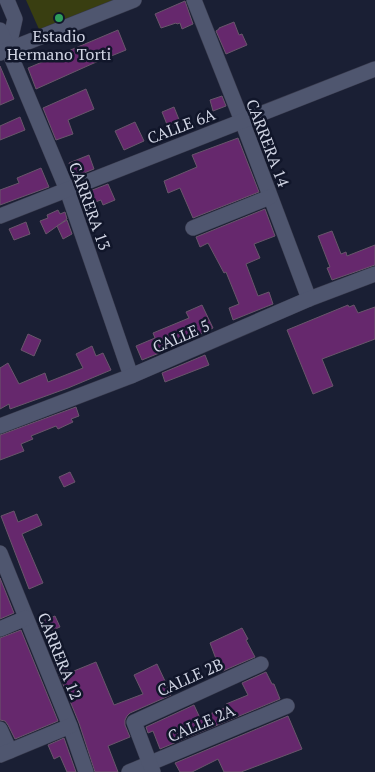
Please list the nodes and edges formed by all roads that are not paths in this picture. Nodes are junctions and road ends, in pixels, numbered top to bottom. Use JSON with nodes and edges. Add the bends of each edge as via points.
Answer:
{"nodes":[{"id":1,"x":8,"y":0,"type":"edge"},
{"id":2,"x":134,"y":0,"type":"edge"},
{"id":3,"x":194,"y":0,"type":"edge"},
{"id":4,"x":0,"y":30,"type":"edge"},
{"id":5,"x":3,"y":49,"type":"edge"},
{"id":6,"x":375,"y":69,"type":"edge"},
{"id":7,"x":242,"y":121,"type":"junction"},
{"id":8,"x":67,"y":190,"type":"junction"},
{"id":9,"x":270,"y":197,"type":"junction"},
{"id":10,"x":0,"y":216,"type":"edge"},
{"id":11,"x":193,"y":228,"type":"dead end"},
{"id":12,"x":375,"y":274,"type":"edge"},
{"id":13,"x":309,"y":299,"type":"junction"},
{"id":14,"x":132,"y":376,"type":"junction"},
{"id":15,"x":0,"y":426,"type":"edge"},
{"id":16,"x":0,"y":553,"type":"edge"},
{"id":17,"x":26,"y":618,"type":"junction"},
{"id":18,"x":0,"y":629,"type":"edge"},
{"id":19,"x":261,"y":664,"type":"dead end"},
{"id":20,"x":287,"y":706,"type":"dead end"},
{"id":21,"x":70,"y":726,"type":"junction"},
{"id":22,"x":0,"y":729,"type":"edge"},
{"id":23,"x":5,"y":753,"type":"edge"},
{"id":24,"x":151,"y":768,"type":"edge"},
{"id":25,"x":86,"y":772,"type":"edge"},
{"id":26,"x":129,"y":772,"type":"edge"}],
"edges":[{"from":1,"to":5,"type":"street","via":[[15,19]]},
{"from":2,"to":5,"type":"street"},
{"from":3,"to":7,"type":"street","name":"CARRERA 14"},
{"from":4,"to":5,"type":"street","name":"CARRERA 13"},
{"from":5,"to":8,"type":"street","name":"CARRERA 13"},
{"from":6,"to":7,"type":"street","name":"CALLE 6A"},
{"from":7,"to":8,"type":"street","name":"CALLE 6A"},
{"from":7,"to":9,"type":"street","name":"CARRERA 14"},
{"from":8,"to":10,"type":"street","name":"CALLE 6A"},
{"from":8,"to":14,"type":"street","name":"CARRERA 13"},
{"from":9,"to":11,"type":"street"},
{"from":9,"to":13,"type":"street","name":"CARRERA 14"},
{"from":12,"to":13,"type":"street","name":"CALLE 5"},
{"from":13,"to":14,"type":"street","name":"CALLE 5"},
{"from":14,"to":15,"type":"street","name":"CALLE 5"},
{"from":16,"to":17,"type":"street","name":"CARRERA 12"},
{"from":17,"to":18,"type":"street"},
{"from":17,"to":21,"type":"street","name":"CARRERA 12"},
{"from":19,"to":24,"type":"street","name":"CALLE 2B","via":[[134,722]]},
{"from":20,"to":24,"type":"street","name":"CALLE 2A"},
{"from":21,"to":23,"type":"street"},
{"from":21,"to":25,"type":"street","name":"CARRERA 12"},
{"from":22,"to":23,"type":"street"},
{"from":24,"to":26,"type":"street","name":"CALLE 2A"}]}
